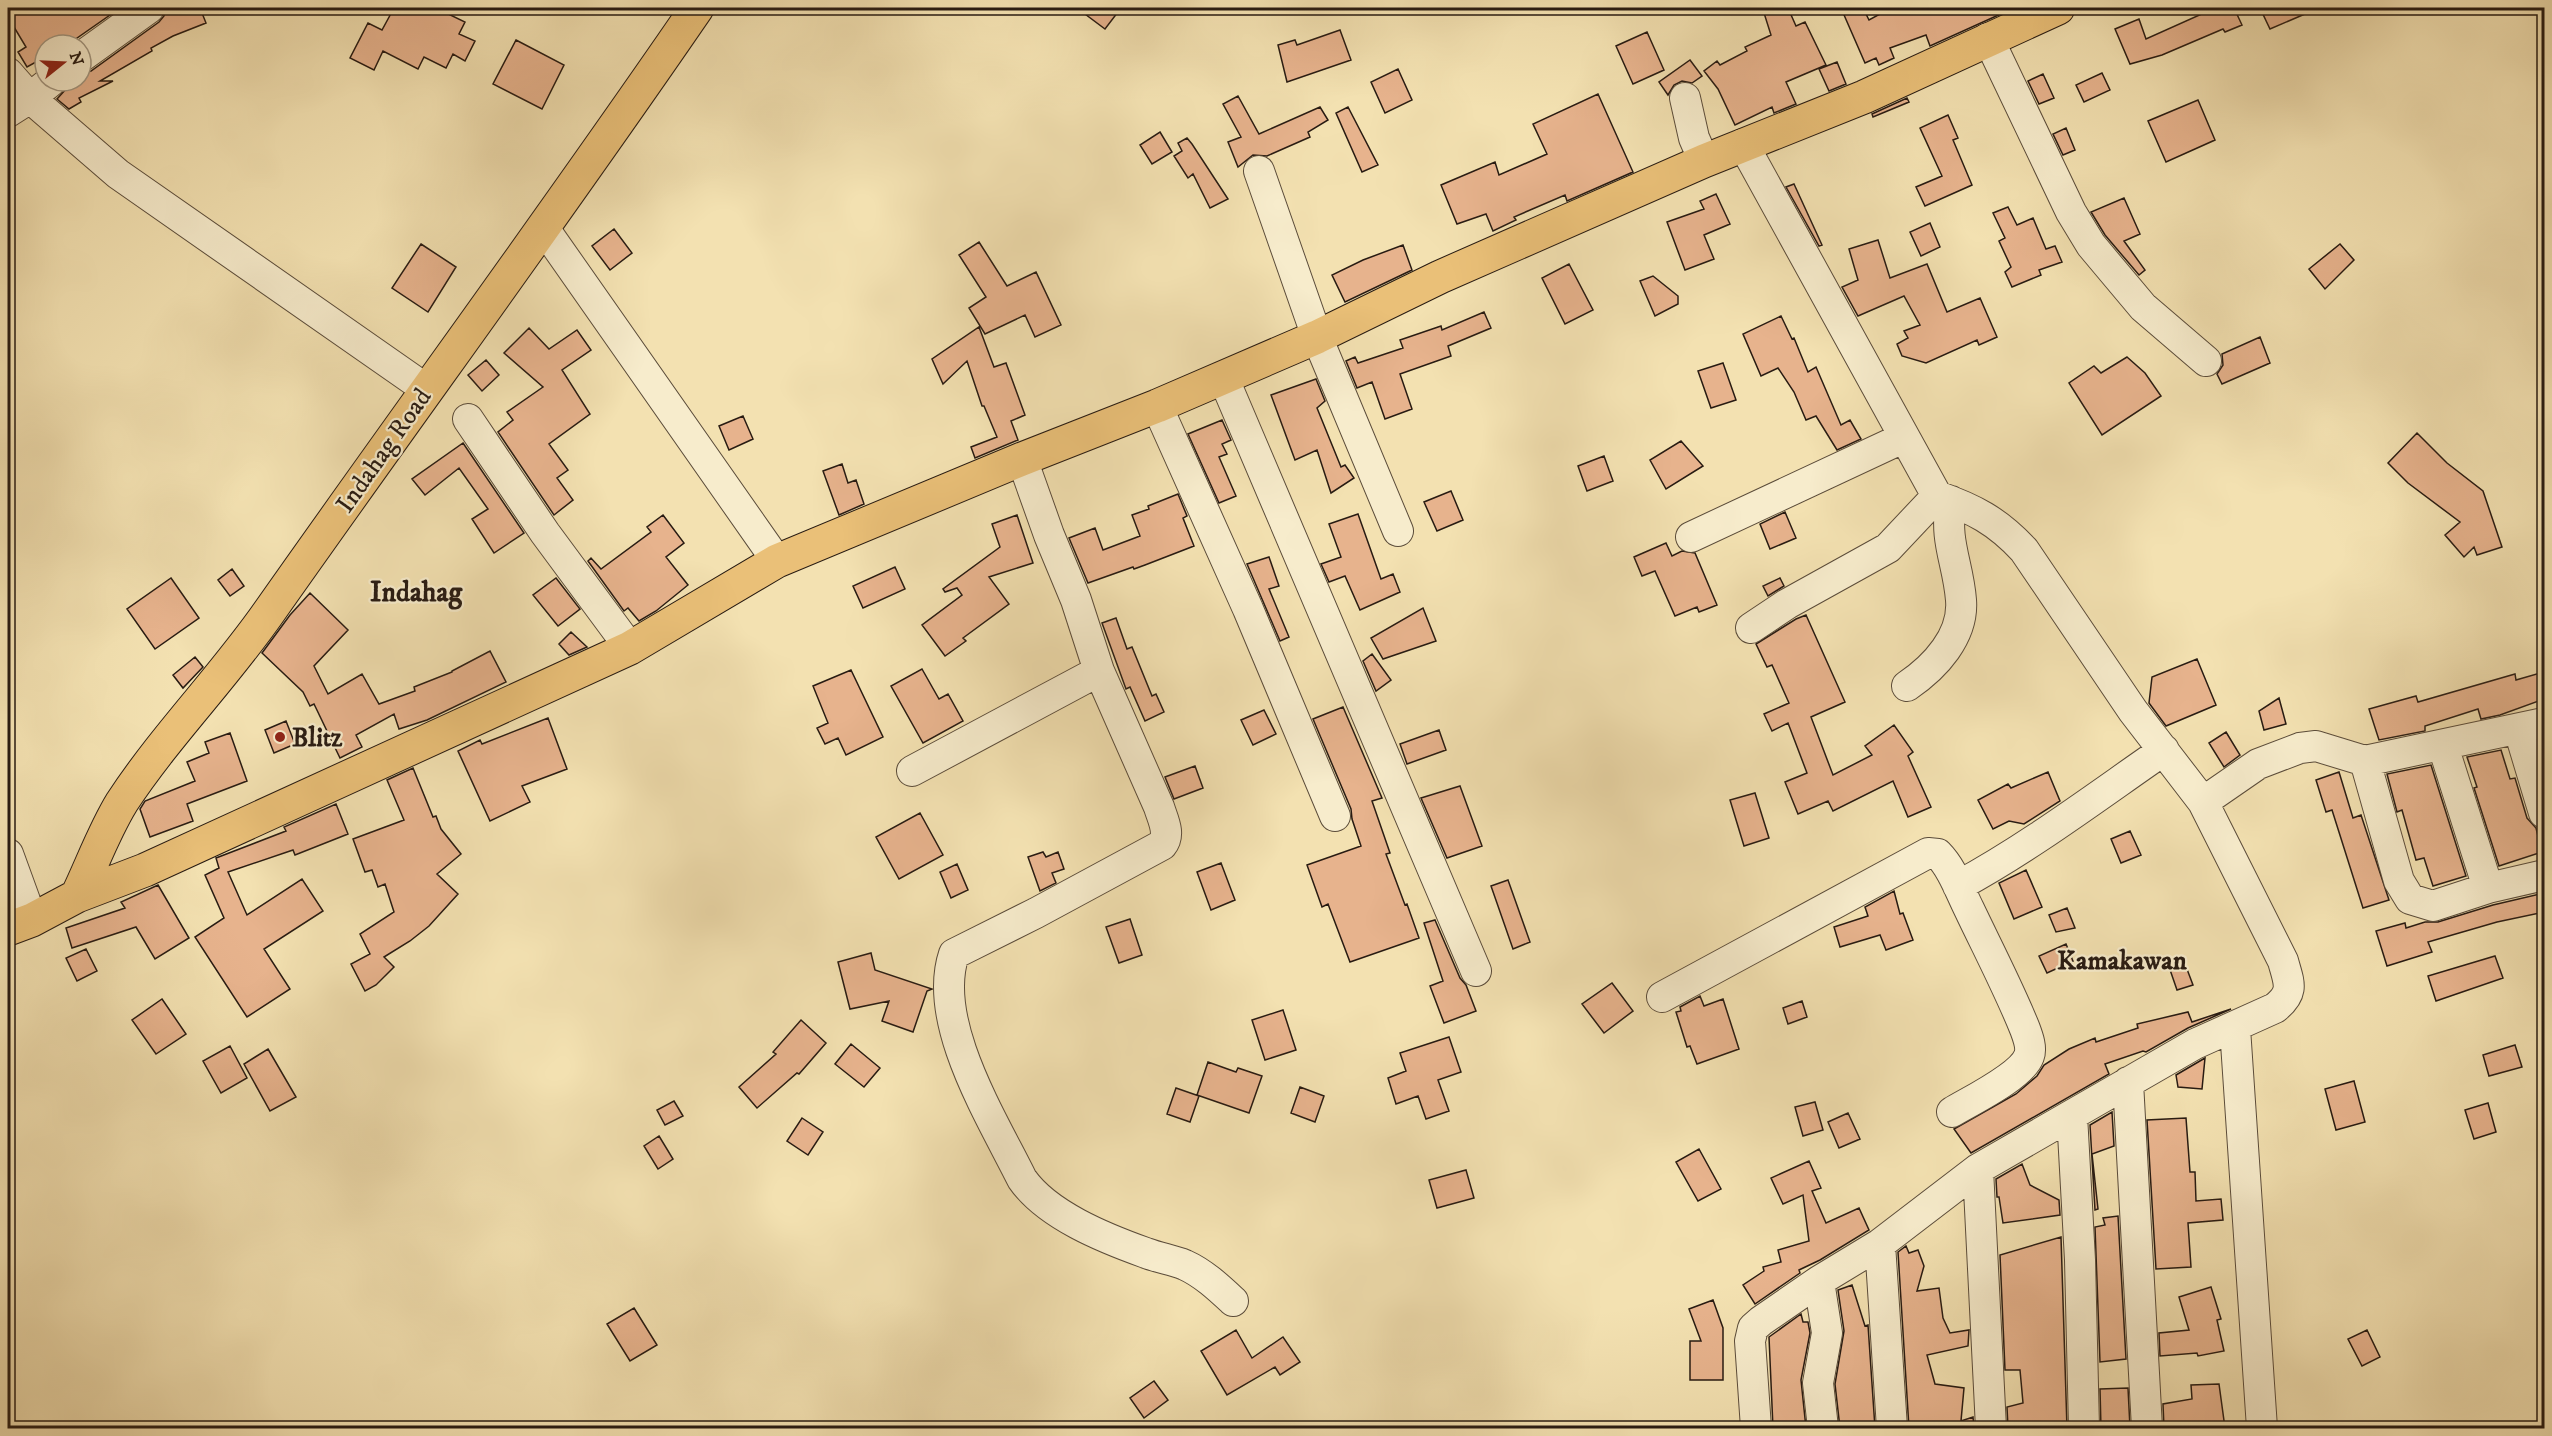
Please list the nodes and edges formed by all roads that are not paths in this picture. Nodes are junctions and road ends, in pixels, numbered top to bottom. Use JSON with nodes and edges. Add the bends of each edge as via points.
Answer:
{"nodes":[{"id":1,"x":149,"y":8,"type":"edge"},
{"id":2,"x":698,"y":8,"type":"edge"},
{"id":3,"x":2058,"y":8,"type":"edge"},
{"id":4,"x":1988,"y":38,"type":"junction"},
{"id":5,"x":93,"y":48,"type":"edge"},
{"id":6,"x":8,"y":73,"type":"edge"},
{"id":7,"x":30,"y":97,"type":"edge"},
{"id":8,"x":1685,"y":98,"type":"dead end"},
{"id":9,"x":1743,"y":144,"type":"junction"},
{"id":10,"x":1704,"y":161,"type":"junction"},
{"id":11,"x":1259,"y":171,"type":"dead end"},
{"id":12,"x":543,"y":226,"type":"junction"},
{"id":13,"x":1317,"y":337,"type":"junction"},
{"id":14,"x":2206,"y":361,"type":"dead end"},
{"id":15,"x":1223,"y":377,"type":"junction"},
{"id":16,"x":426,"y":389,"type":"junction"},
{"id":17,"x":1157,"y":406,"type":"junction"},
{"id":18,"x":468,"y":420,"type":"dead end"},
{"id":19,"x":1903,"y":438,"type":"junction"},
{"id":20,"x":1022,"y":459,"type":"junction"},
{"id":21,"x":1944,"y":498,"type":"junction"},
{"id":22,"x":1398,"y":531,"type":"dead end"},
{"id":23,"x":1691,"y":537,"type":"dead end"},
{"id":24,"x":777,"y":561,"type":"junction"},
{"id":25,"x":1751,"y":628,"type":"dead end"},
{"id":26,"x":630,"y":648,"type":"junction"},
{"id":27,"x":1099,"y":671,"type":"junction"},
{"id":28,"x":1907,"y":686,"type":"dead end"},
{"id":29,"x":2536,"y":727,"type":"edge"},
{"id":30,"x":2443,"y":746,"type":"junction"},
{"id":31,"x":2163,"y":750,"type":"junction"},
{"id":32,"x":2366,"y":760,"type":"junction"},
{"id":33,"x":912,"y":771,"type":"dead end"},
{"id":34,"x":2203,"y":802,"type":"junction"},
{"id":35,"x":2544,"y":813,"type":"edge"},
{"id":36,"x":1335,"y":816,"type":"dead end"},
{"id":37,"x":8,"y":854,"type":"edge"},
{"id":38,"x":2544,"y":874,"type":"edge"},
{"id":39,"x":1958,"y":886,"type":"junction"},
{"id":40,"x":2488,"y":888,"type":"junction"},
{"id":41,"x":77,"y":896,"type":"junction"},
{"id":42,"x":20,"y":924,"type":"edge"},
{"id":43,"x":1476,"y":971,"type":"dead end"},
{"id":44,"x":1662,"y":997,"type":"dead end"},
{"id":45,"x":2235,"y":1028,"type":"junction"},
{"id":46,"x":2128,"y":1082,"type":"junction"},
{"id":47,"x":1952,"y":1112,"type":"dead end"},
{"id":48,"x":2072,"y":1115,"type":"junction"},
{"id":49,"x":1978,"y":1169,"type":"junction"},
{"id":50,"x":1880,"y":1244,"type":"junction"},
{"id":51,"x":1819,"y":1281,"type":"junction"},
{"id":52,"x":1233,"y":1301,"type":"dead end"},
{"id":53,"x":1756,"y":1428,"type":"edge"},
{"id":54,"x":1823,"y":1428,"type":"edge"},
{"id":55,"x":1892,"y":1428,"type":"edge"},
{"id":56,"x":1991,"y":1428,"type":"edge"},
{"id":57,"x":2084,"y":1428,"type":"edge"},
{"id":58,"x":2147,"y":1428,"type":"edge"},
{"id":59,"x":2262,"y":1428,"type":"edge"}],
"edges":[{"from":1,"to":5,"type":"street"},
{"from":2,"to":12,"type":"main road","name":"Indahag Road"},
{"from":3,"to":4,"type":"main road"},
{"from":4,"to":9,"type":"main road","via":[[1864,97]]},
{"from":4,"to":14,"type":"street","via":[[2071,212],[2091,245],[2143,307]]},
{"from":6,"to":7,"type":"street"},
{"from":7,"to":16,"type":"street","via":[[118,174]]},
{"from":8,"to":10,"type":"street"},
{"from":9,"to":10,"type":"main road"},
{"from":9,"to":19,"type":"street"},
{"from":10,"to":13,"type":"main road","via":[[1440,277]]},
{"from":11,"to":13,"type":"street"},
{"from":12,"to":16,"type":"main road","name":"Indahag Road"},
{"from":12,"to":24,"type":"street"},
{"from":13,"to":15,"type":"main road"},
{"from":13,"to":22,"type":"street"},
{"from":15,"to":17,"type":"main road"},
{"from":15,"to":43,"type":"street"},
{"from":16,"to":41,"type":"main road","name":"Indahag Road","via":[[263,621],[158,752],[121,805]]},
{"from":17,"to":20,"type":"main road"},
{"from":17,"to":36,"type":"street"},
{"from":18,"to":26,"type":"street"},
{"from":19,"to":21,"type":"street"},
{"from":19,"to":23,"type":"street"},
{"from":20,"to":24,"type":"main road"},
{"from":20,"to":27,"type":"street"},
{"from":21,"to":25,"type":"street","via":[[1888,548],[1787,603]]},
{"from":21,"to":28,"type":"street","via":[[1961,618],[1937,663]]},
{"from":21,"to":31,"type":"street","via":[[1984,515],[2024,550]]},
{"from":24,"to":26,"type":"main road"},
{"from":26,"to":41,"type":"main road","via":[[145,870]]},
{"from":27,"to":33,"type":"street"},
{"from":27,"to":52,"type":"street","via":[[1159,807],[1166,840],[1046,908],[954,954],[950,967],[951,1014],[966,1065],[1032,1192],[1076,1223],[1186,1266]]},
{"from":29,"to":30,"type":"street"},
{"from":29,"to":35,"type":"street"},
{"from":30,"to":32,"type":"street"},
{"from":30,"to":40,"type":"street"},
{"from":31,"to":34,"type":"street"},
{"from":31,"to":39,"type":"street","via":[[1994,867]]},
{"from":32,"to":34,"type":"street","via":[[2316,746],[2300,748],[2258,764]]},
{"from":32,"to":40,"type":"street","via":[[2399,881],[2410,898],[2433,906]]},
{"from":34,"to":45,"type":"street","via":[[2283,961],[2290,988],[2285,1000],[2275,1008]]},
{"from":37,"to":42,"type":"street"},
{"from":38,"to":40,"type":"street"},
{"from":39,"to":44,"type":"street","via":[[1943,859],[1928,853]]},
{"from":39,"to":47,"type":"street","via":[[2026,1031],[2031,1051],[2018,1071]]},
{"from":41,"to":42,"type":"main road"},
{"from":45,"to":46,"type":"street","via":[[2195,1044]]},
{"from":45,"to":59,"type":"street"},
{"from":46,"to":48,"type":"street"},
{"from":46,"to":58,"type":"street"},
{"from":48,"to":49,"type":"street"},
{"from":48,"to":57,"type":"street"},
{"from":49,"to":50,"type":"street"},
{"from":49,"to":56,"type":"street"},
{"from":50,"to":51,"type":"street"},
{"from":50,"to":55,"type":"street"},
{"from":51,"to":53,"type":"street","via":[[1761,1321],[1751,1333]]},
{"from":51,"to":54,"type":"street","via":[[1827,1333],[1818,1383]]}]}
